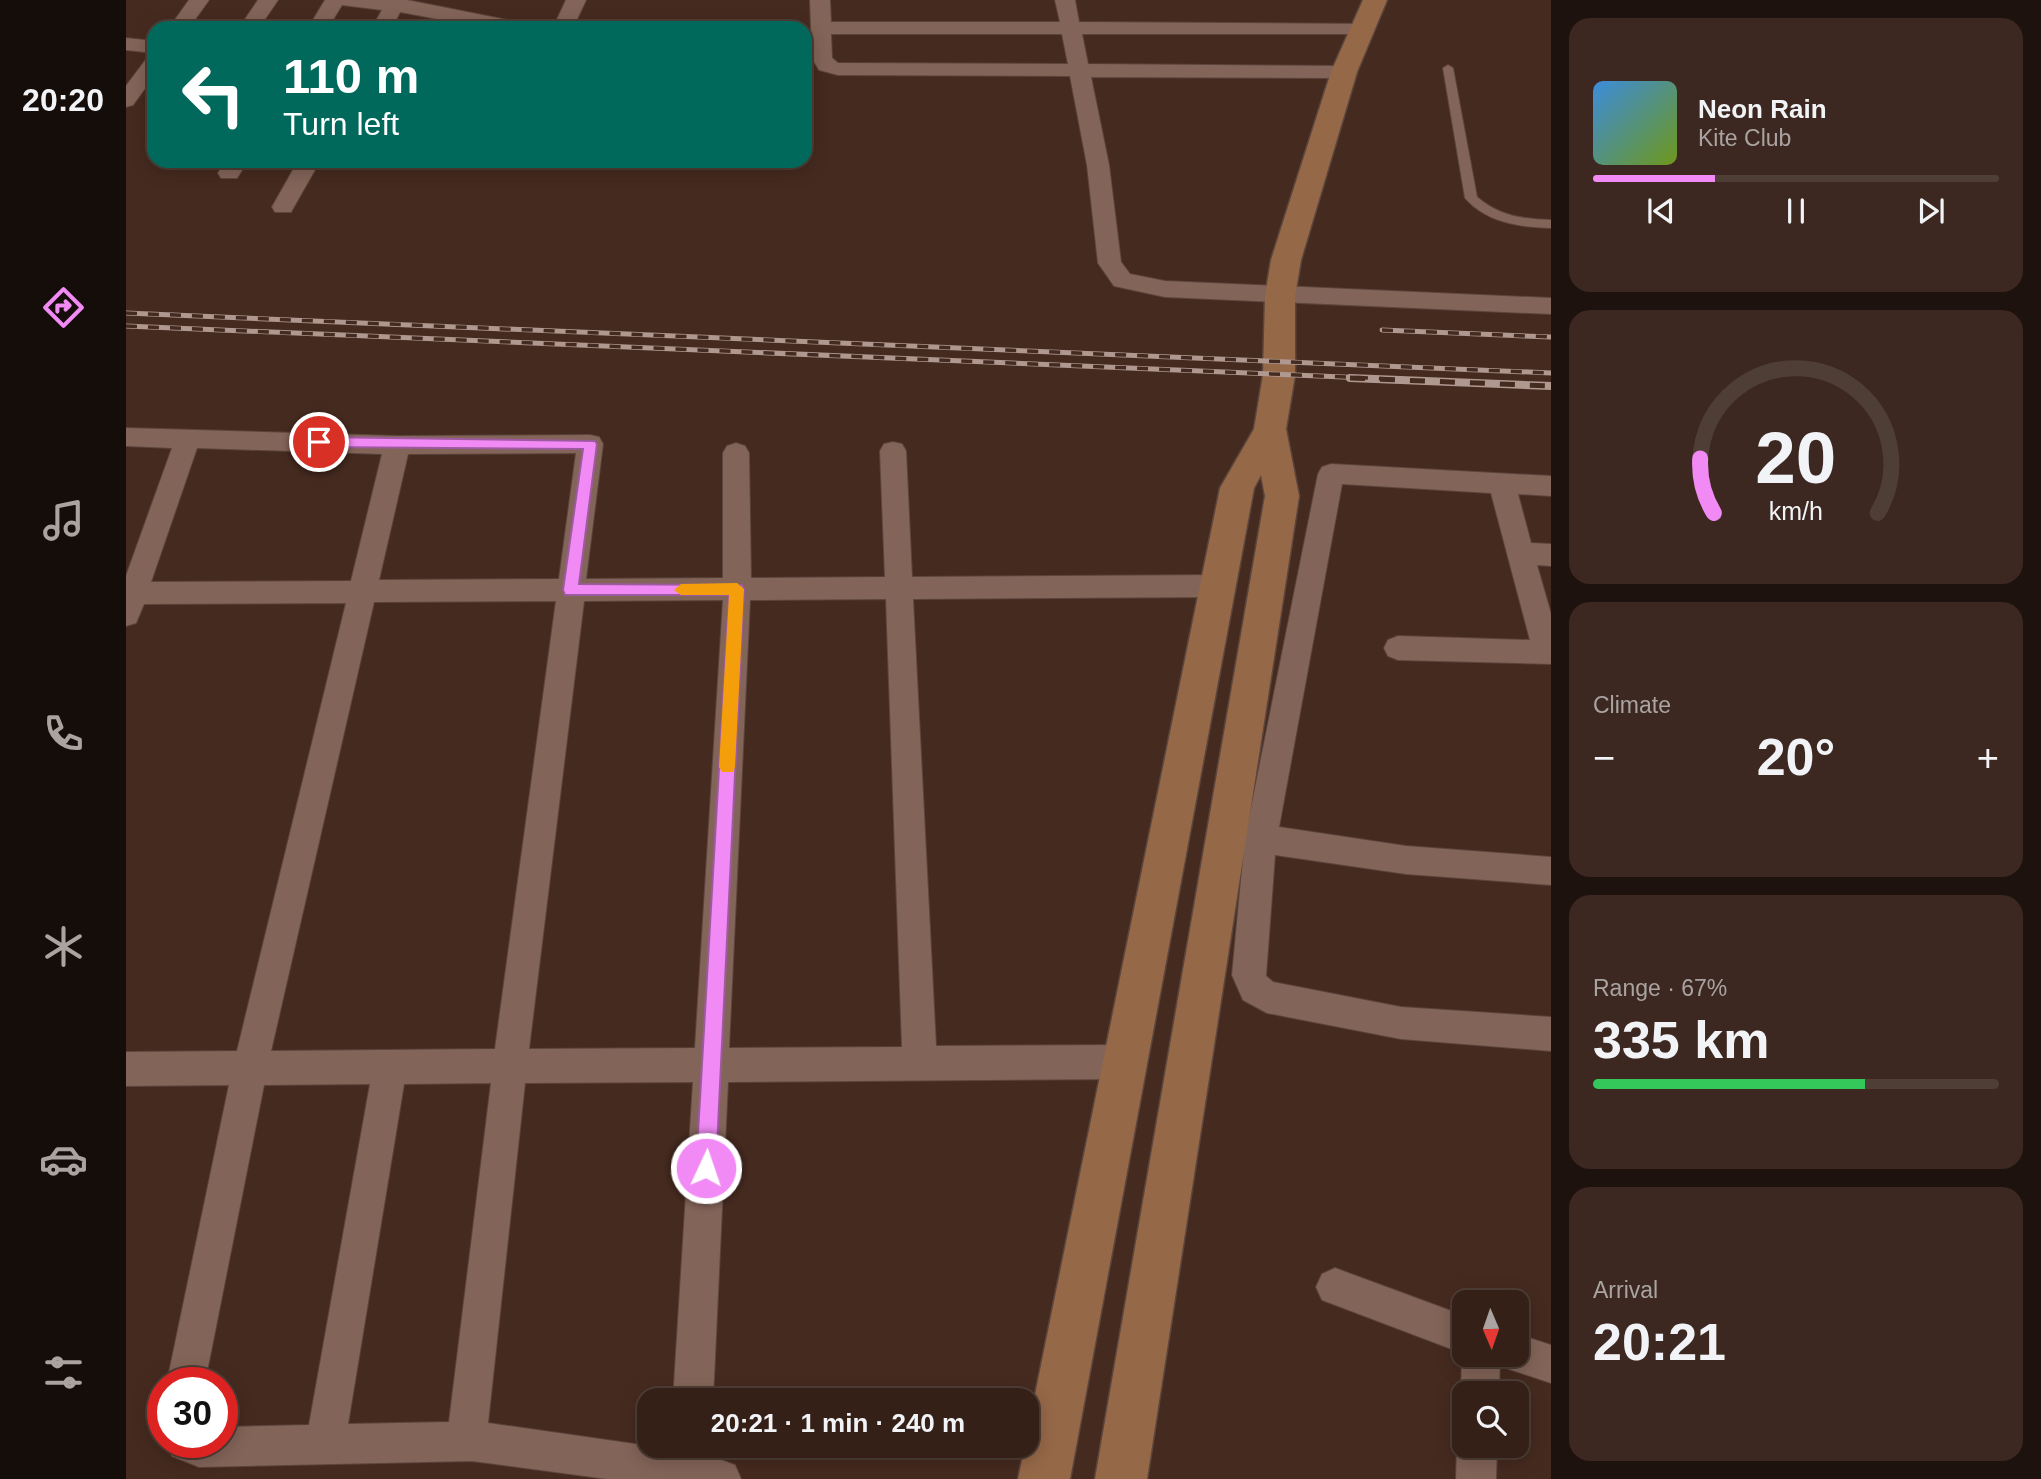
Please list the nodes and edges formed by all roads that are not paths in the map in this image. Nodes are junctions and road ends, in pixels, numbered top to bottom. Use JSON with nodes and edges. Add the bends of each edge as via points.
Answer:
{"nodes":[{"id":1,"x":199,"y":0,"type":"edge"},
{"id":2,"x":268,"y":0,"type":"edge"},
{"id":3,"x":335,"y":0,"type":"edge"},
{"id":4,"x":345,"y":0,"type":"edge"},
{"id":5,"x":576,"y":0,"type":"edge"},
{"id":6,"x":820,"y":0,"type":"edge"},
{"id":7,"x":1065,"y":0,"type":"edge"},
{"id":8,"x":1375,"y":0,"type":"edge"},
{"id":9,"x":396,"y":2,"type":"edge"},
{"id":10,"x":184,"y":21,"type":"edge"},
{"id":11,"x":254,"y":21,"type":"edge"},
{"id":12,"x":322,"y":21,"type":"edge"},
{"id":13,"x":386,"y":21,"type":"edge"},
{"id":14,"x":485,"y":21,"type":"edge"},
{"id":15,"x":566,"y":21,"type":"edge"},
{"id":16,"x":1070,"y":28,"type":"junction"},
{"id":17,"x":1363,"y":28,"type":"junction"},
{"id":18,"x":816,"y":30,"type":"edge"},
{"id":19,"x":126,"y":44,"type":"edge"},
{"id":20,"x":147,"y":46,"type":"edge"},
{"id":21,"x":1448,"y":68,"type":"dead end"},
{"id":22,"x":1079,"y":71,"type":"junction"},
{"id":23,"x":147,"y":72,"type":"edge"},
{"id":24,"x":1344,"y":72,"type":"junction"},
{"id":25,"x":126,"y":100,"type":"edge"},
{"id":26,"x":305,"y":168,"type":"edge"},
{"id":27,"x":284,"y":208,"type":"dead end"},
{"id":28,"x":1551,"y":225,"type":"edge"},
{"id":29,"x":1280,"y":296,"type":"junction"},
{"id":30,"x":1551,"y":306,"type":"edge"},
{"id":31,"x":1270,"y":429,"type":"junction"},
{"id":32,"x":126,"y":437,"type":"edge"},
{"id":33,"x":188,"y":438,"type":"junction"},
{"id":34,"x":397,"y":445,"type":"junction"},
{"id":35,"x":893,"y":451,"type":"dead end"},
{"id":36,"x":736,"y":453,"type":"dead end"},
{"id":37,"x":1503,"y":483,"type":"junction"},
{"id":38,"x":1551,"y":486,"type":"edge"},
{"id":39,"x":1521,"y":553,"type":"junction"},
{"id":40,"x":1551,"y":555,"type":"edge"},
{"id":41,"x":1219,"y":586,"type":"junction"},
{"id":42,"x":899,"y":588,"type":"junction"},
{"id":43,"x":737,"y":589,"type":"junction"},
{"id":44,"x":570,"y":590,"type":"junction"},
{"id":45,"x":363,"y":592,"type":"junction"},
{"id":46,"x":129,"y":601,"type":"edge"},
{"id":47,"x":1398,"y":648,"type":"dead end"},
{"id":48,"x":1549,"y":652,"type":"edge"},
{"id":49,"x":1261,"y":838,"type":"junction"},
{"id":50,"x":1551,"y":870,"type":"edge"},
{"id":51,"x":1551,"y":1034,"type":"edge"},
{"id":52,"x":1126,"y":1062,"type":"junction"},
{"id":53,"x":920,"y":1064,"type":"junction"},
{"id":54,"x":712,"y":1065,"type":"junction"},
{"id":55,"x":510,"y":1066,"type":"junction"},
{"id":56,"x":390,"y":1067,"type":"junction"},
{"id":57,"x":250,"y":1068,"type":"junction"},
{"id":58,"x":126,"y":1069,"type":"edge"},
{"id":59,"x":1335,"y":1287,"type":"dead end"},
{"id":60,"x":1452,"y":1330,"type":"edge"},
{"id":61,"x":1530,"y":1357,"type":"edge"},
{"id":62,"x":1551,"y":1364,"type":"edge"},
{"id":63,"x":189,"y":1367,"type":"edge"},
{"id":64,"x":694,"y":1388,"type":"edge"},
{"id":65,"x":466,"y":1442,"type":"junction"},
{"id":66,"x":325,"y":1444,"type":"junction"},
{"id":67,"x":238,"y":1446,"type":"edge"},
{"id":68,"x":1477,"y":1458,"type":"edge"},
{"id":69,"x":700,"y":1465,"type":"edge"},
{"id":70,"x":1044,"y":1479,"type":"edge"},
{"id":71,"x":1121,"y":1479,"type":"edge"},
{"id":72,"x":1476,"y":1479,"type":"edge"}],
"edges":[{"from":1,"to":10,"type":"street"},
{"from":2,"to":11,"type":"street"},
{"from":3,"to":12,"type":"street"},
{"from":4,"to":9,"type":"street"},
{"from":5,"to":15,"type":"street"},
{"from":6,"to":18,"type":"street"},
{"from":7,"to":16,"type":"street"},
{"from":8,"to":17,"type":"street"},
{"from":9,"to":13,"type":"street"},
{"from":9,"to":14,"type":"street"},
{"from":16,"to":17,"type":"street"},
{"from":16,"to":18,"type":"street"},
{"from":16,"to":22,"type":"street"},
{"from":17,"to":24,"type":"street"},
{"from":18,"to":22,"type":"street","via":[[822,58],[827,66],[838,69]]},
{"from":19,"to":20,"type":"street"},
{"from":21,"to":28,"type":"lane","via":[[1471,198],[1497,218]]},
{"from":22,"to":24,"type":"street"},
{"from":22,"to":29,"type":"street","via":[[1106,216],[1110,263],[1122,279],[1165,289]]},
{"from":23,"to":25,"type":"street"},
{"from":24,"to":29,"type":"street","via":[[1286,260]]},
{"from":26,"to":27,"type":"street"},
{"from":29,"to":30,"type":"street"},
{"from":29,"to":31,"type":"street","via":[[1279,375]]},
{"from":31,"to":41,"type":"street","via":[[1237,488]]},
{"from":31,"to":71,"type":"street","via":[[1282,496]]},
{"from":32,"to":33,"type":"street"},
{"from":33,"to":34,"type":"street"},
{"from":33,"to":46,"type":"street"},
{"from":34,"to":44,"type":"street","via":[[590,444]]},
{"from":34,"to":45,"type":"street"},
{"from":35,"to":42,"type":"street"},
{"from":36,"to":43,"type":"street"},
{"from":37,"to":38,"type":"street"},
{"from":37,"to":39,"type":"street"},
{"from":37,"to":49,"type":"street","via":[[1331,474]]},
{"from":39,"to":40,"type":"street"},
{"from":39,"to":48,"type":"street"},
{"from":41,"to":42,"type":"street"},
{"from":41,"to":52,"type":"street"},
{"from":42,"to":43,"type":"street"},
{"from":42,"to":53,"type":"street"},
{"from":43,"to":44,"type":"street"},
{"from":43,"to":54,"type":"street"},
{"from":44,"to":45,"type":"street"},
{"from":44,"to":55,"type":"street"},
{"from":45,"to":46,"type":"street"},
{"from":45,"to":57,"type":"street"},
{"from":47,"to":48,"type":"street"},
{"from":49,"to":50,"type":"street","via":[[1501,869]]},
{"from":49,"to":51,"type":"street","via":[[1249,975],[1256,991],[1401,1023]]},
{"from":52,"to":53,"type":"street"},
{"from":52,"to":70,"type":"street"},
{"from":53,"to":54,"type":"street"},
{"from":54,"to":55,"type":"street"},
{"from":54,"to":64,"type":"street"},
{"from":55,"to":56,"type":"street"},
{"from":55,"to":65,"type":"street"},
{"from":56,"to":57,"type":"street"},
{"from":56,"to":66,"type":"street"},
{"from":57,"to":58,"type":"street"},
{"from":57,"to":63,"type":"street"},
{"from":59,"to":60,"type":"street"},
{"from":61,"to":62,"type":"street"},
{"from":65,"to":66,"type":"street"},
{"from":65,"to":69,"type":"street"},
{"from":66,"to":67,"type":"street"},
{"from":68,"to":72,"type":"street"}]}
